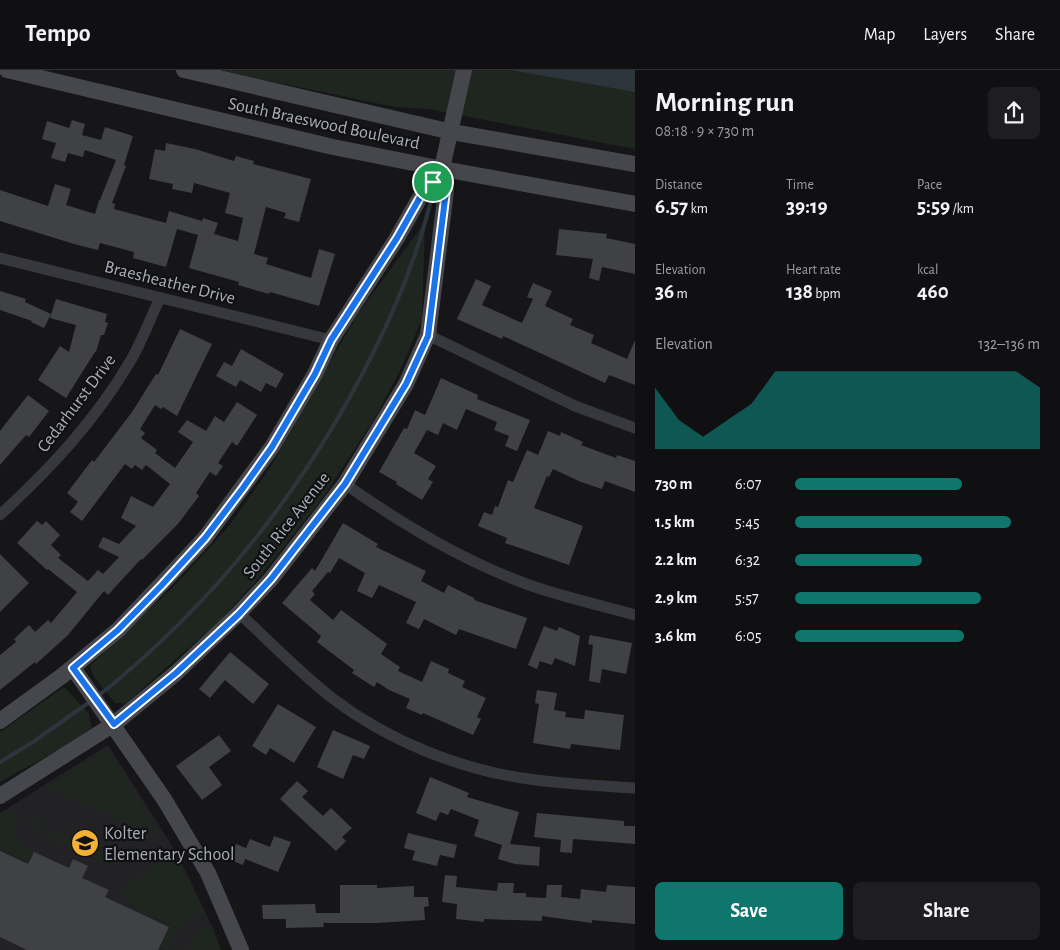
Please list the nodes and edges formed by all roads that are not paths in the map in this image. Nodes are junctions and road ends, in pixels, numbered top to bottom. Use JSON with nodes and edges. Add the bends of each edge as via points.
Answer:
{"nodes":[{"id":1,"x":6,"y":70,"type":"edge"},
{"id":2,"x":184,"y":70,"type":"edge"},
{"id":3,"x":464,"y":70,"type":"edge"},
{"id":4,"x":51,"y":75,"type":"edge"},
{"id":5,"x":452,"y":132,"type":"junction"},
{"id":6,"x":635,"y":164,"type":"edge"},
{"id":7,"x":441,"y":173,"type":"junction"},
{"id":8,"x":635,"y":204,"type":"edge"},
{"id":9,"x":0,"y":258,"type":"edge"},
{"id":10,"x":160,"y":298,"type":"junction"},
{"id":11,"x":428,"y":336,"type":"junction"},
{"id":12,"x":331,"y":340,"type":"junction"},
{"id":13,"x":635,"y":428,"type":"edge"},
{"id":14,"x":345,"y":484,"type":"junction"},
{"id":15,"x":0,"y":515,"type":"edge"},
{"id":16,"x":239,"y":614,"type":"junction"},
{"id":17,"x":635,"y":615,"type":"edge"},
{"id":18,"x":73,"y":668,"type":"junction"},
{"id":19,"x":0,"y":721,"type":"edge"},
{"id":20,"x":114,"y":724,"type":"junction"},
{"id":21,"x":635,"y":788,"type":"edge"},
{"id":22,"x":0,"y":796,"type":"edge"},
{"id":23,"x":241,"y":950,"type":"edge"}],
"edges":[{"from":1,"to":4,"type":"street","name":"South Braeswood Boulevard"},
{"from":2,"to":5,"type":"street","name":"South Braeswood Boulevard"},
{"from":3,"to":5,"type":"street","name":"South Rice Avenue"},
{"from":4,"to":7,"type":"street","name":"South Braeswood Boulevard"},
{"from":5,"to":6,"type":"street","name":"South Braeswood Boulevard"},
{"from":5,"to":7,"type":"street","name":"South Rice Avenue"},
{"from":7,"to":8,"type":"street","name":"South Braeswood Boulevard"},
{"from":7,"to":11,"type":"street","name":"South Rice Avenue","via":[[446,191]]},
{"from":7,"to":12,"type":"street","via":[[427,185]]},
{"from":9,"to":10,"type":"street","name":"Braesheather Drive"},
{"from":10,"to":12,"type":"street","name":"Braesheather Drive"},
{"from":10,"to":15,"type":"street","name":"Cedarhurst Drive","via":[[131,359],[105,401],[40,478]]},
{"from":11,"to":13,"type":"street","via":[[575,406]]},
{"from":11,"to":14,"type":"street","name":"South Rice Avenue","via":[[406,384]]},
{"from":12,"to":18,"type":"street","via":[[272,447],[205,538],[118,630]]},
{"from":14,"to":16,"type":"street","name":"South Rice Avenue","via":[[271,579]]},
{"from":14,"to":17,"type":"street","via":[[433,542],[466,559],[531,586]]},
{"from":16,"to":20,"type":"street","name":"South Rice Avenue","via":[[176,673]]},
{"from":16,"to":21,"type":"street","via":[[333,698],[375,726],[405,741],[459,762],[507,775]]},
{"from":18,"to":19,"type":"street"},
{"from":18,"to":20,"type":"street"},
{"from":20,"to":22,"type":"street","name":"South Rice Avenue"},
{"from":20,"to":23,"type":"street","via":[[208,873]]}]}
